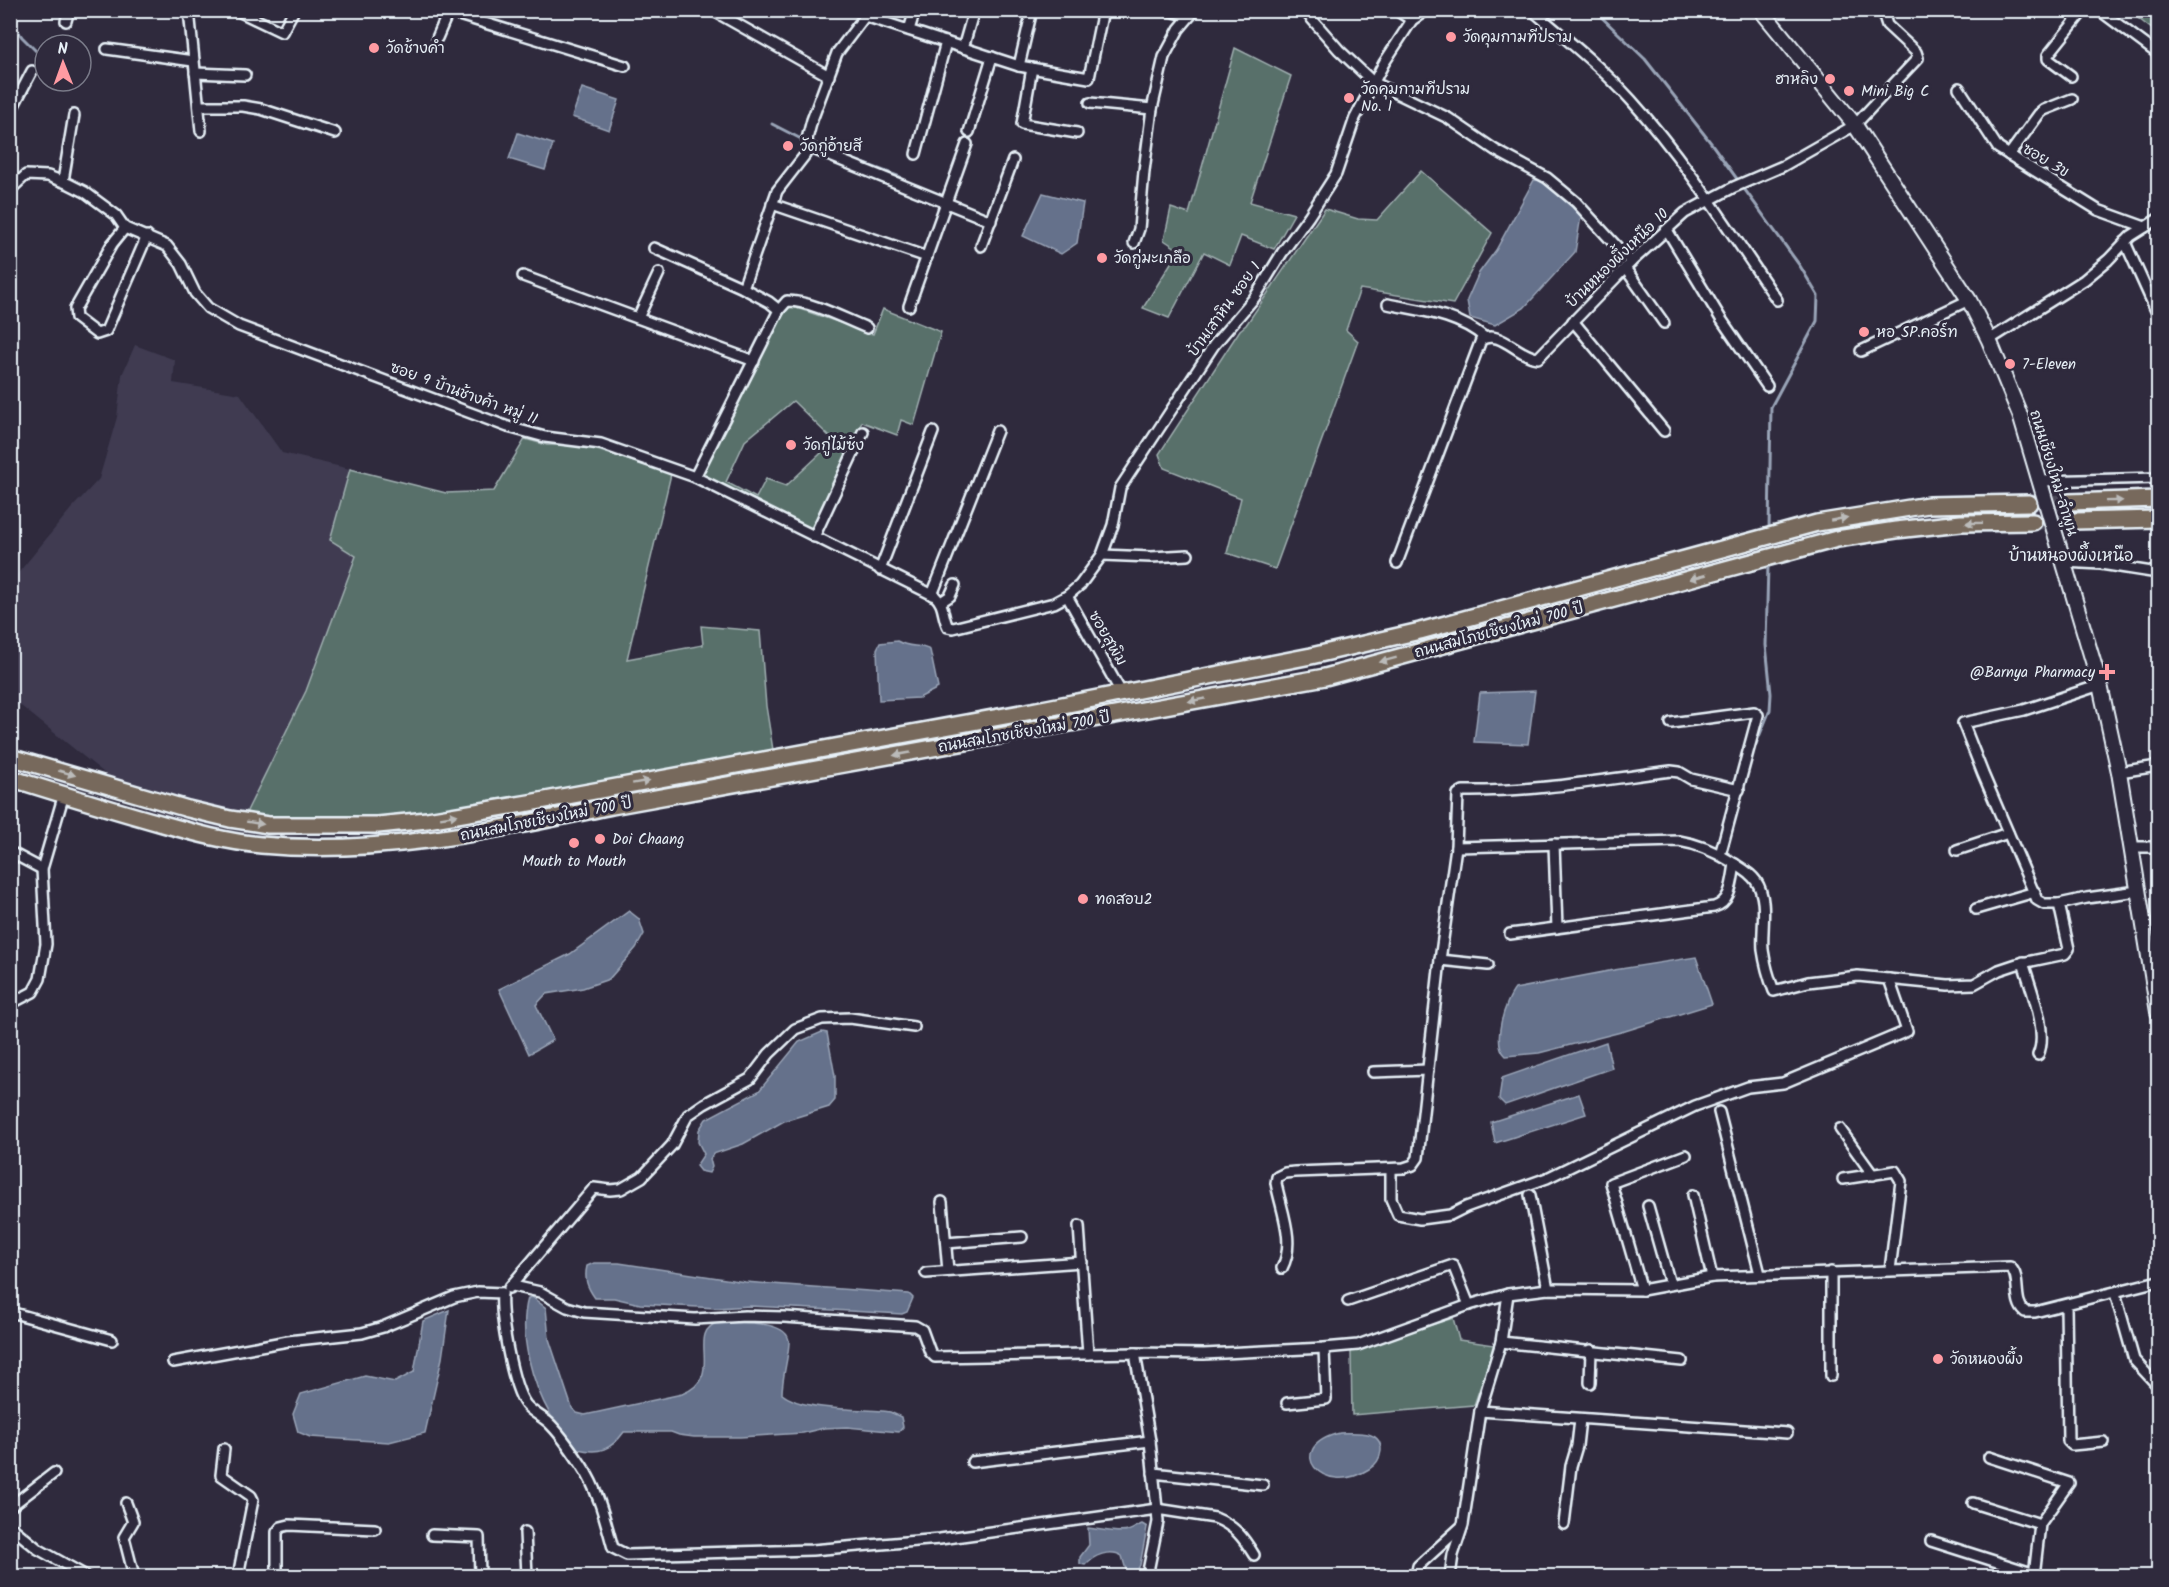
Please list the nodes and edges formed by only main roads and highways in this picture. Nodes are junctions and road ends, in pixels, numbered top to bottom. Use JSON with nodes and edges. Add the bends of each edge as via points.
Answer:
{"nodes":[{"id":1,"x":1761,"y":10,"type":"edge"},
{"id":2,"x":2158,"y":499,"type":"edge"},
{"id":3,"x":2069,"y":502,"type":"tunnel mouth"},
{"id":4,"x":2029,"y":503,"type":"tunnel mouth"},
{"id":5,"x":2158,"y":519,"type":"edge"},
{"id":6,"x":2075,"y":521,"type":"tunnel mouth"},
{"id":7,"x":2033,"y":522,"type":"tunnel mouth"},
{"id":8,"x":10,"y":756,"type":"edge"},
{"id":9,"x":10,"y":778,"type":"edge"},
{"id":10,"x":2158,"y":1012,"type":"edge"}],
"edges":[{"from":1,"to":10,"type":"main road","name":"ถนนเชียงใหม่-ลำพูน","via":[[1856,125],[1969,300],[2020,415],[2100,685],[2119,772]]},
{"from":3,"to":2,"type":"main road","one_way":true},
{"from":8,"to":4,"type":"main road","name":"ถนนสมโภชเชียงใหม่ 700 ปี","one_way":true,"via":[[188,809],[268,825],[378,825],[426,820],[1311,656],[1420,631],[1817,522],[1928,505]]},
{"from":5,"to":6,"type":"main road"},
{"from":7,"to":9,"type":"main road","name":"ถนนสมโภชเชียงใหม่ 700 ปี","one_way":true,"via":[[1961,523],[1837,540],[1324,677],[431,841],[383,846],[260,845],[204,836]]}]}
